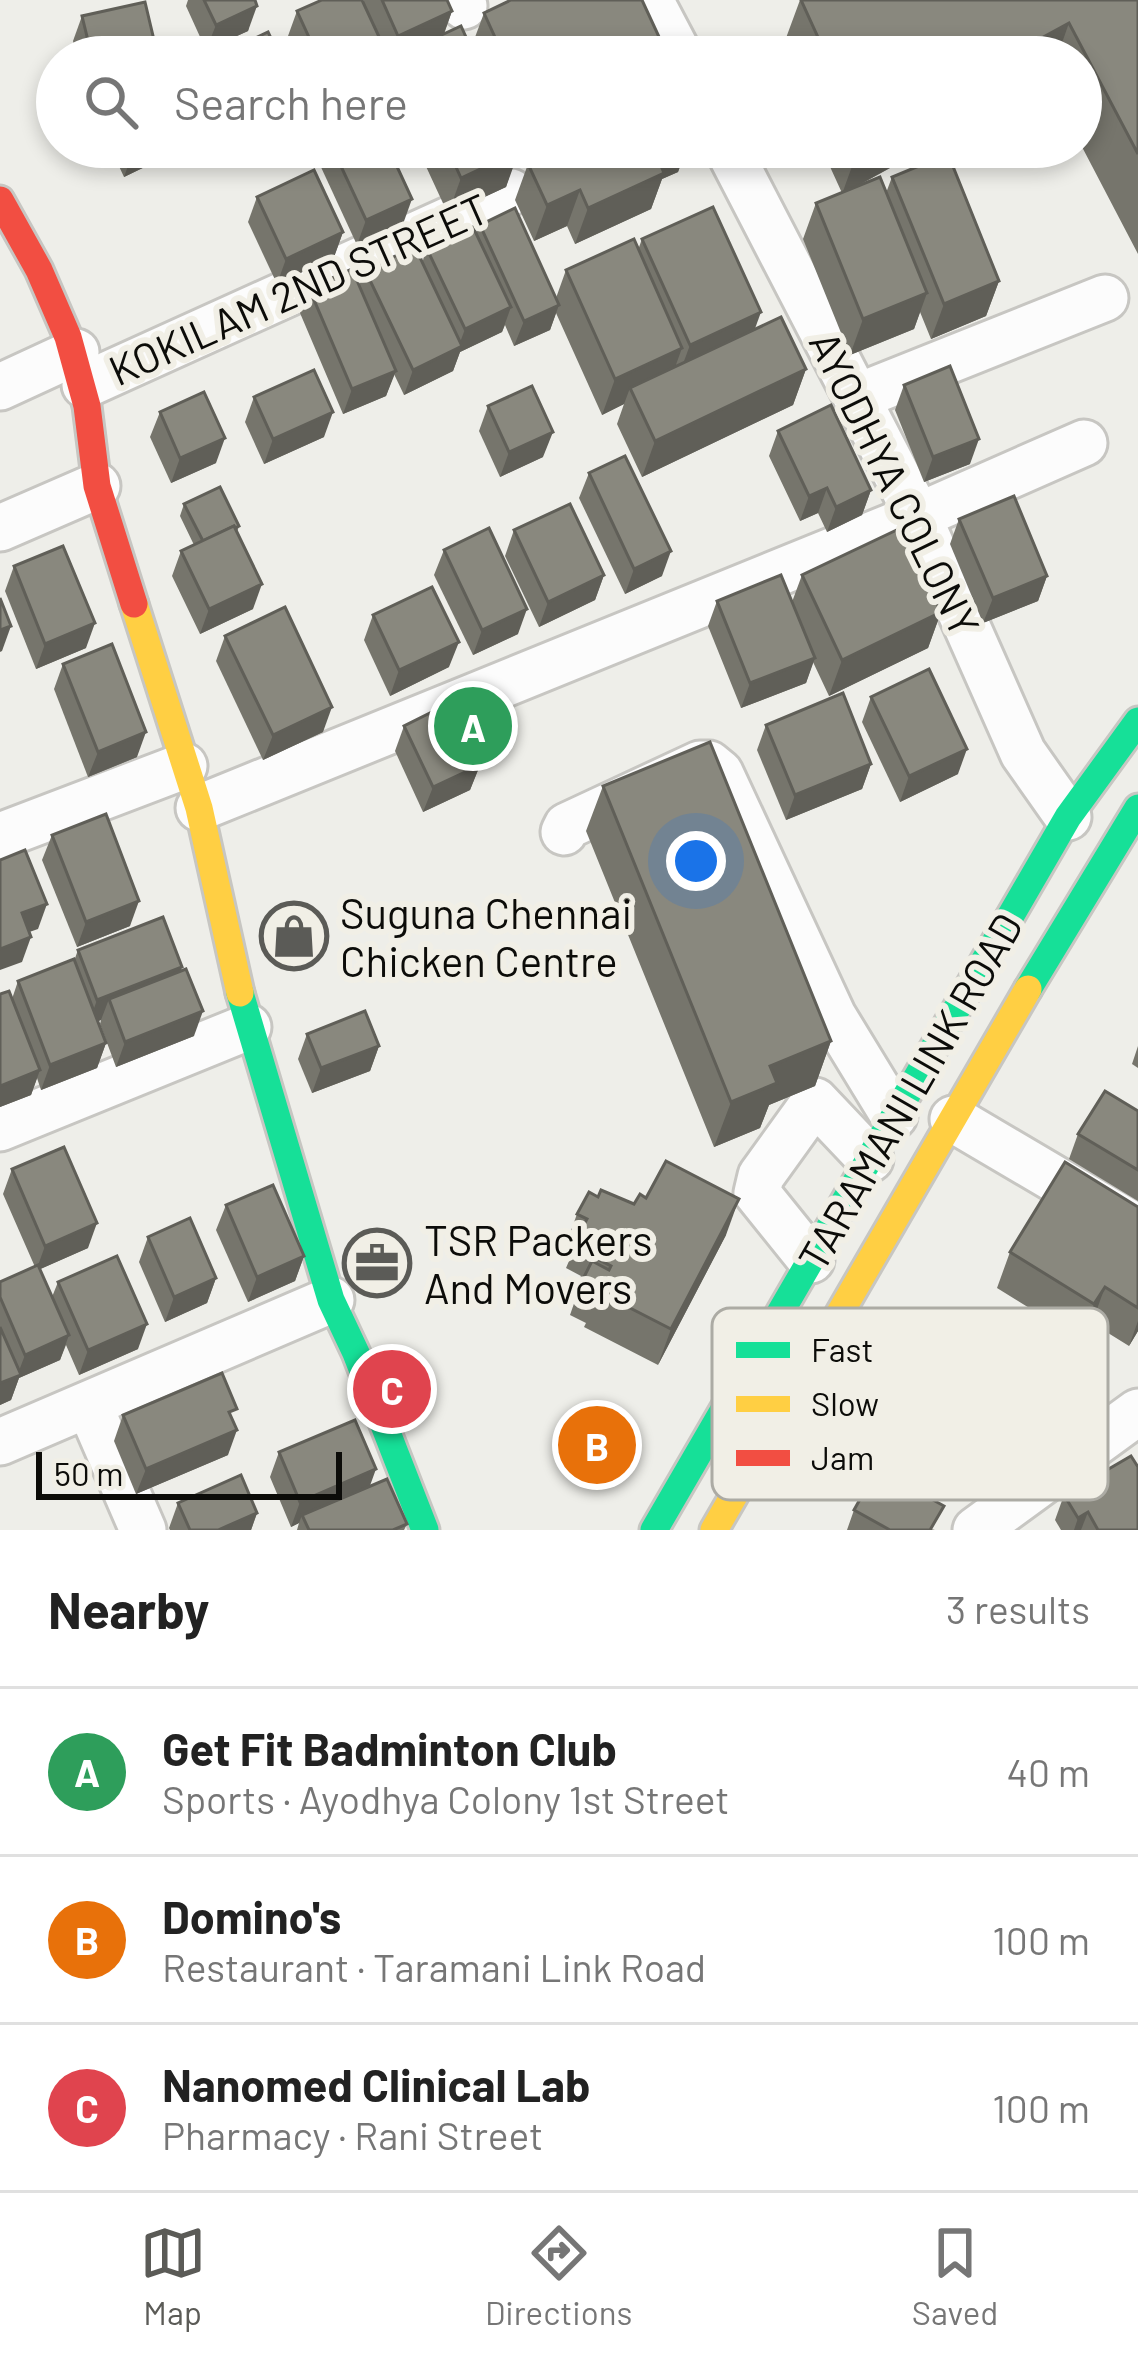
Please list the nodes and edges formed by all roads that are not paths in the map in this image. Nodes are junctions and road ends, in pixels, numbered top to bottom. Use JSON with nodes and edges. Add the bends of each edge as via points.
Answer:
{"nodes":[{"id":1,"x":650,"y":0,"type":"edge"},
{"id":2,"x":669,"y":36,"type":"edge"},
{"id":3,"x":738,"y":168,"type":"edge"},
{"id":4,"x":511,"y":192,"type":"dead end"},
{"id":5,"x":0,"y":200,"type":"edge"},
{"id":6,"x":1105,"y":298,"type":"dead end"},
{"id":7,"x":81,"y":368,"type":"junction"},
{"id":8,"x":0,"y":387,"type":"edge"},
{"id":9,"x":857,"y":397,"type":"junction"},
{"id":10,"x":1084,"y":443,"type":"dead end"},
{"id":11,"x":98,"y":486,"type":"junction"},
{"id":12,"x":918,"y":516,"type":"junction"},
{"id":13,"x":0,"y":528,"type":"edge"},
{"id":14,"x":1138,"y":721,"type":"edge"},
{"id":15,"x":184,"y":766,"type":"junction"},
{"id":16,"x":199,"y":808,"type":"junction"},
{"id":17,"x":1138,"y":808,"type":"edge"},
{"id":18,"x":1068,"y":817,"type":"junction"},
{"id":19,"x":564,"y":832,"type":"dead end"},
{"id":20,"x":0,"y":836,"type":"edge"},
{"id":21,"x":1113,"y":845,"type":"junction"},
{"id":22,"x":248,"y":1028,"type":"junction"},
{"id":23,"x":845,"y":1035,"type":"junction"},
{"id":24,"x":815,"y":1101,"type":"junction"},
{"id":25,"x":895,"y":1116,"type":"junction"},
{"id":26,"x":953,"y":1119,"type":"junction"},
{"id":27,"x":0,"y":1128,"type":"edge"},
{"id":28,"x":870,"y":1159,"type":"junction"},
{"id":29,"x":1138,"y":1228,"type":"edge"},
{"id":30,"x":812,"y":1260,"type":"junction"},
{"id":31,"x":331,"y":1300,"type":"junction"},
{"id":32,"x":784,"y":1308,"type":"edge"},
{"id":33,"x":843,"y":1308,"type":"edge"},
{"id":34,"x":89,"y":1405,"type":"junction"},
{"id":35,"x":1135,"y":1421,"type":"edge"},
{"id":36,"x":712,"y":1432,"type":"edge"},
{"id":37,"x":1108,"y":1440,"type":"edge"},
{"id":38,"x":0,"y":1442,"type":"edge"},
{"id":39,"x":731,"y":1500,"type":"edge"},
{"id":40,"x":1020,"y":1500,"type":"edge"},
{"id":41,"x":143,"y":1530,"type":"edge"},
{"id":42,"x":425,"y":1530,"type":"edge"},
{"id":43,"x":655,"y":1530,"type":"edge"},
{"id":44,"x":714,"y":1530,"type":"edge"},
{"id":45,"x":976,"y":1530,"type":"edge"}],
"edges":[{"from":1,"to":2,"type":"street"},
{"from":3,"to":9,"type":"street","name":"AYODHYA COLONY"},
{"from":4,"to":7,"type":"street","name":"KOKILAM 2ND STREET"},
{"from":5,"to":7,"type":"main road","via":[[50,285]]},
{"from":6,"to":9,"type":"street"},
{"from":7,"to":8,"type":"street","name":"KOKILAM 2ND STREET"},
{"from":7,"to":11,"type":"main road"},
{"from":9,"to":12,"type":"street","name":"AYODHYA COLONY"},
{"from":10,"to":12,"type":"street"},
{"from":11,"to":13,"type":"street"},
{"from":11,"to":15,"type":"main road"},
{"from":12,"to":16,"type":"street"},
{"from":12,"to":18,"type":"street","name":"AYODHYA COLONY","via":[[1024,753]]},
{"from":14,"to":18,"type":"main road","name":"TARAMANI LINK ROAD"},
{"from":15,"to":16,"type":"main road"},
{"from":15,"to":20,"type":"street"},
{"from":16,"to":22,"type":"main road"},
{"from":17,"to":21,"type":"main road","name":"TARAMANI LINK ROAD"},
{"from":18,"to":21,"type":"main road"},
{"from":18,"to":25,"type":"main road","name":"TARAMANI LINK ROAD"},
{"from":19,"to":23,"type":"street","via":[[710,764]]},
{"from":21,"to":26,"type":"main road","name":"TARAMANI LINK ROAD"},
{"from":22,"to":27,"type":"street"},
{"from":22,"to":31,"type":"main road"},
{"from":23,"to":24,"type":"street"},
{"from":23,"to":25,"type":"street"},
{"from":24,"to":28,"type":"street"},
{"from":24,"to":30,"type":"street","via":[[757,1184]]},
{"from":25,"to":28,"type":"main road","name":"TARAMANI LINK ROAD"},
{"from":26,"to":29,"type":"street"},
{"from":26,"to":33,"type":"main road","name":"TARAMANI LINK ROAD"},
{"from":28,"to":30,"type":"main road","name":"TARAMANI LINK ROAD"},
{"from":30,"to":32,"type":"main road","name":"TARAMANI LINK ROAD"},
{"from":31,"to":34,"type":"street"},
{"from":31,"to":42,"type":"main road"},
{"from":34,"to":38,"type":"street"},
{"from":34,"to":41,"type":"street"},
{"from":35,"to":37,"type":"street"},
{"from":36,"to":43,"type":"main road","name":"TARAMANI LINK ROAD"},
{"from":39,"to":44,"type":"main road","name":"TARAMANI LINK ROAD"},
{"from":40,"to":45,"type":"street"}]}
